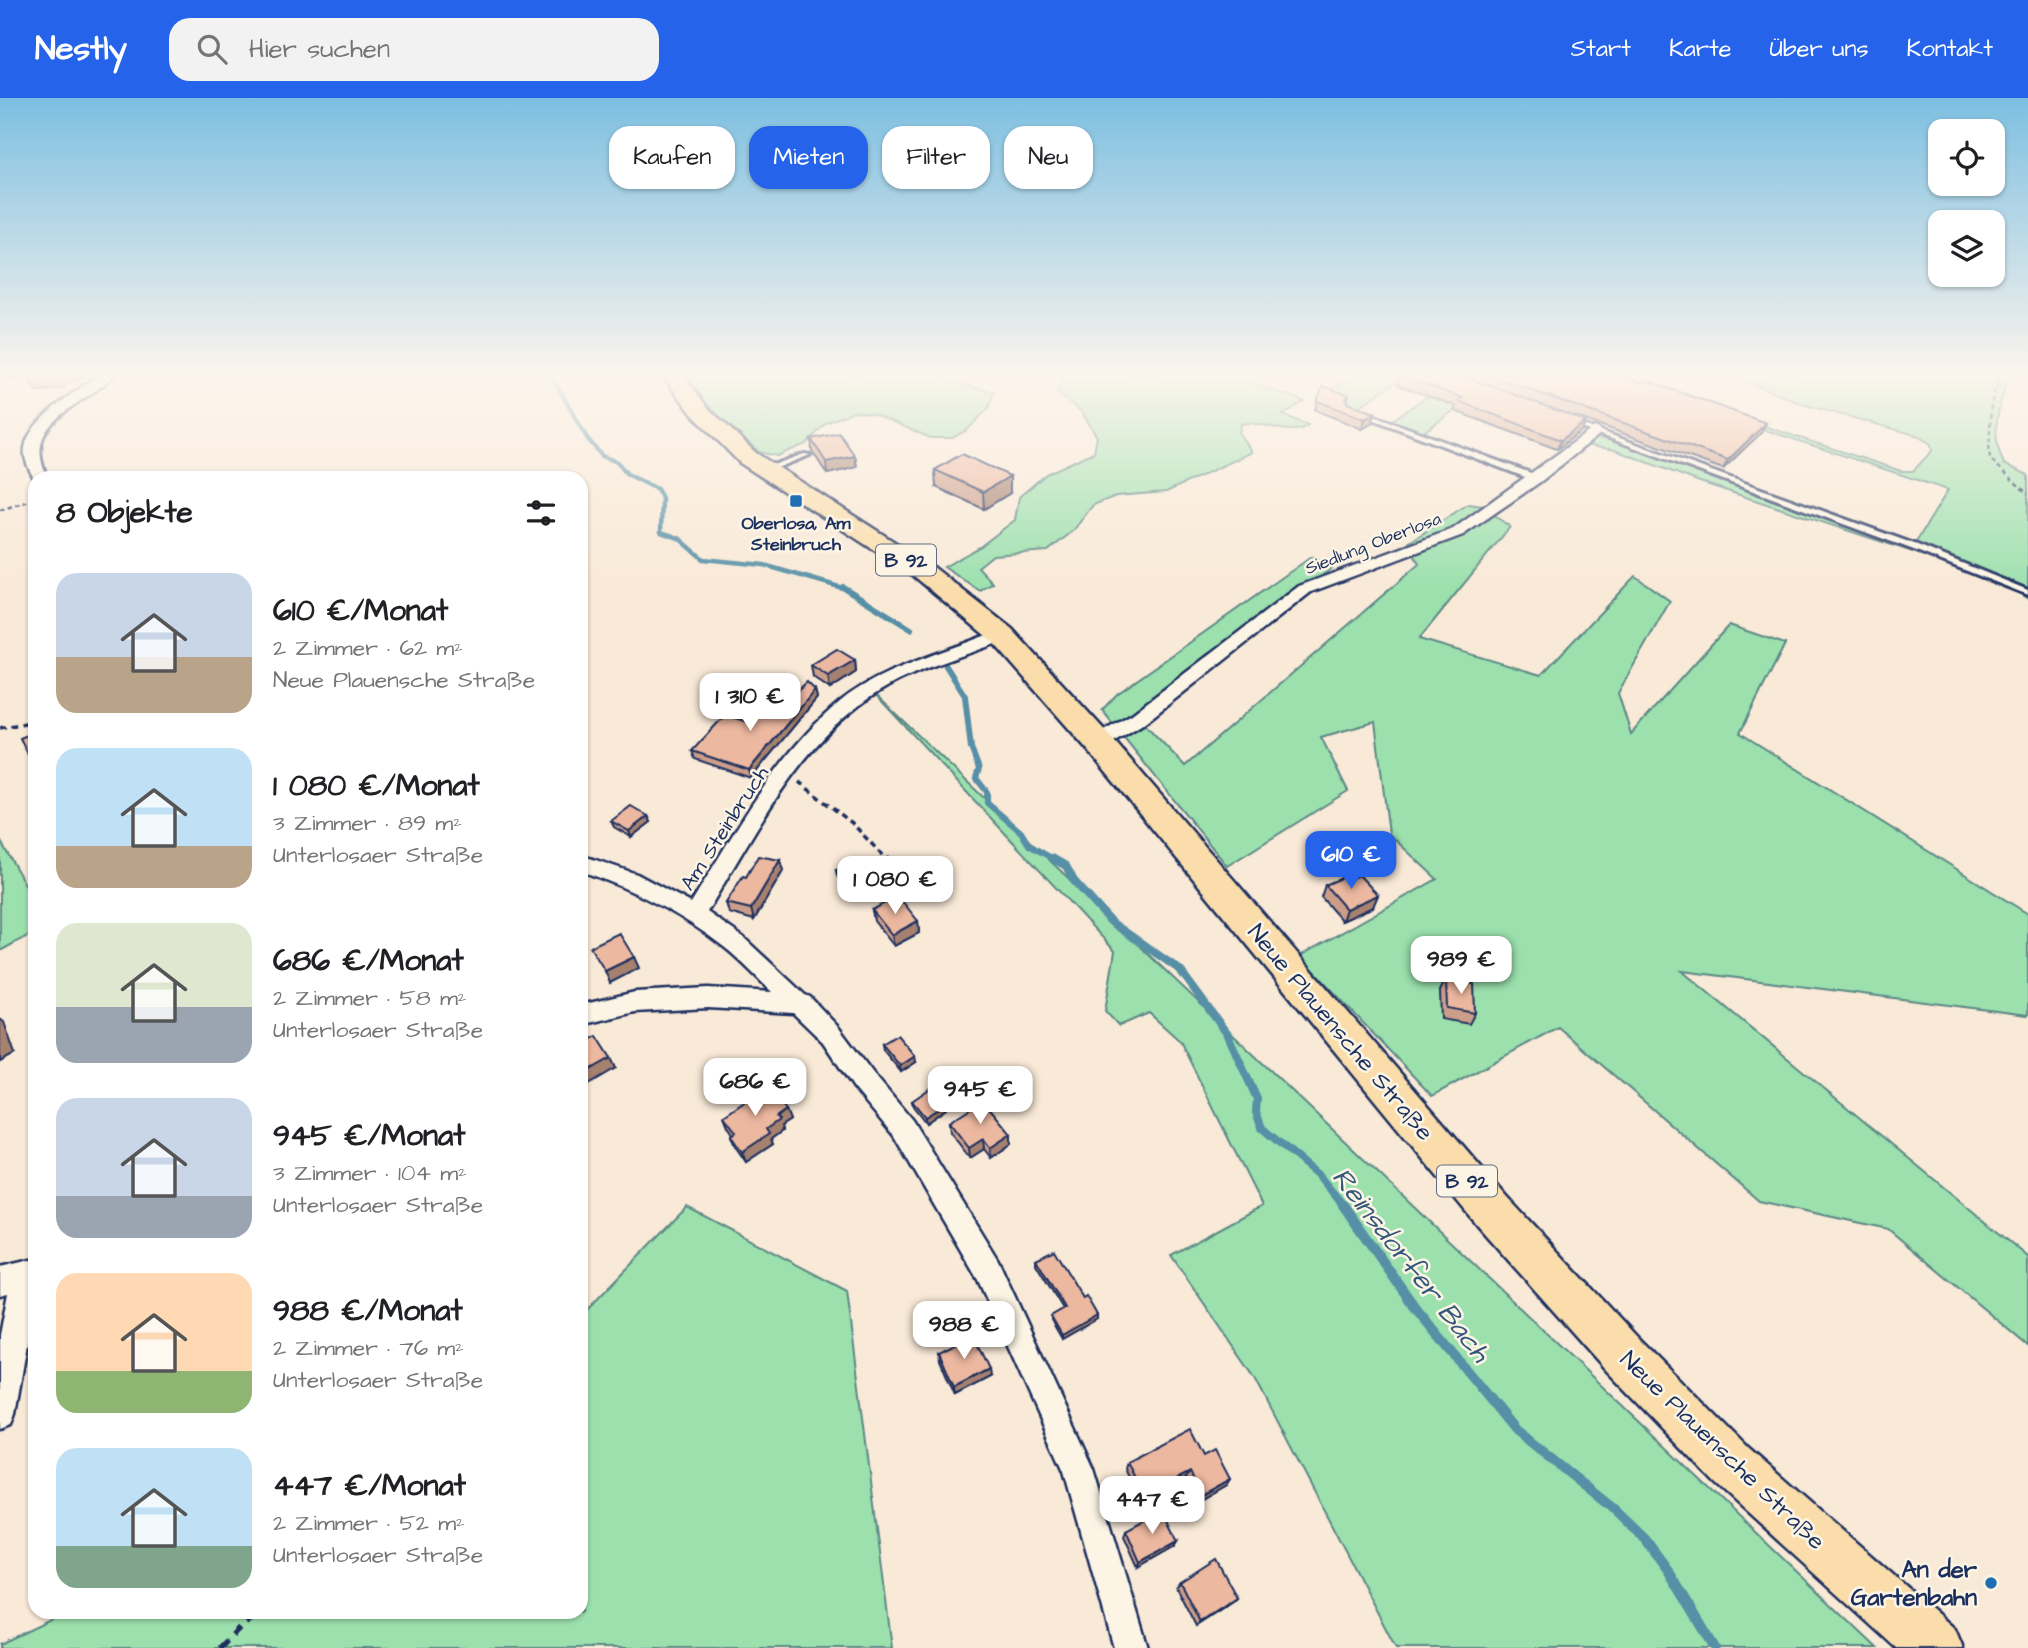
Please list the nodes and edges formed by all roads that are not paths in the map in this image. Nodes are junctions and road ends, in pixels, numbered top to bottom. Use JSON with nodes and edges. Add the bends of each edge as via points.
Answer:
{"nodes":[{"id":1,"x":32,"y":447,"type":"edge"},
{"id":2,"x":739,"y":447,"type":"edge"},
{"id":3,"x":1452,"y":447,"type":"edge"},
{"id":4,"x":1574,"y":447,"type":"edge"},
{"id":5,"x":1640,"y":447,"type":"edge"},
{"id":6,"x":806,"y":455,"type":"dead end"},
{"id":7,"x":766,"y":469,"type":"junction"},
{"id":8,"x":38,"y":471,"type":"edge"},
{"id":9,"x":1536,"y":478,"type":"junction"},
{"id":10,"x":2028,"y":593,"type":"edge"},
{"id":11,"x":1002,"y":635,"type":"junction"},
{"id":12,"x":1098,"y":742,"type":"junction"},
{"id":13,"x":588,"y":865,"type":"edge"},
{"id":14,"x":694,"y":916,"type":"junction"},
{"id":15,"x":802,"y":1004,"type":"junction"},
{"id":16,"x":588,"y":1013,"type":"edge"},
{"id":17,"x":20,"y":1277,"type":"edge"},
{"id":18,"x":0,"y":1414,"type":"edge"},
{"id":19,"x":1132,"y":1648,"type":"edge"},
{"id":20,"x":1936,"y":1648,"type":"edge"}],
"edges":[{"from":1,"to":8,"type":"street"},
{"from":2,"to":7,"type":"main road","number":"B 92"},
{"from":3,"to":9,"type":"lane"},
{"from":4,"to":9,"type":"street","name":"Siedlung Oberlosa"},
{"from":5,"to":10,"type":"lane"},
{"from":6,"to":7,"type":"lane"},
{"from":7,"to":11,"type":"main road","number":"B 92","via":[[923,571]]},
{"from":9,"to":12,"type":"street","name":"Siedlung Oberlosa","via":[[1458,532],[1305,589],[1139,718]]},
{"from":11,"to":12,"type":"main road","name":"Neue Plauensche Straße","number":"B 92"},
{"from":11,"to":14,"type":"street","name":"Am Steinbruch","via":[[907,671],[855,699],[802,751]]},
{"from":12,"to":20,"type":"main road","name":"Neue Plauensche Straße","number":"B 92","via":[[1492,1211],[1622,1354],[1732,1466]]},
{"from":13,"to":14,"type":"street","via":[[630,880]]},
{"from":14,"to":15,"type":"street","via":[[735,943]]},
{"from":15,"to":16,"type":"street","via":[[696,999],[635,1002]]},
{"from":15,"to":19,"type":"street","via":[[904,1128],[988,1270],[1079,1469]]},
{"from":17,"to":18,"type":"street"}]}
